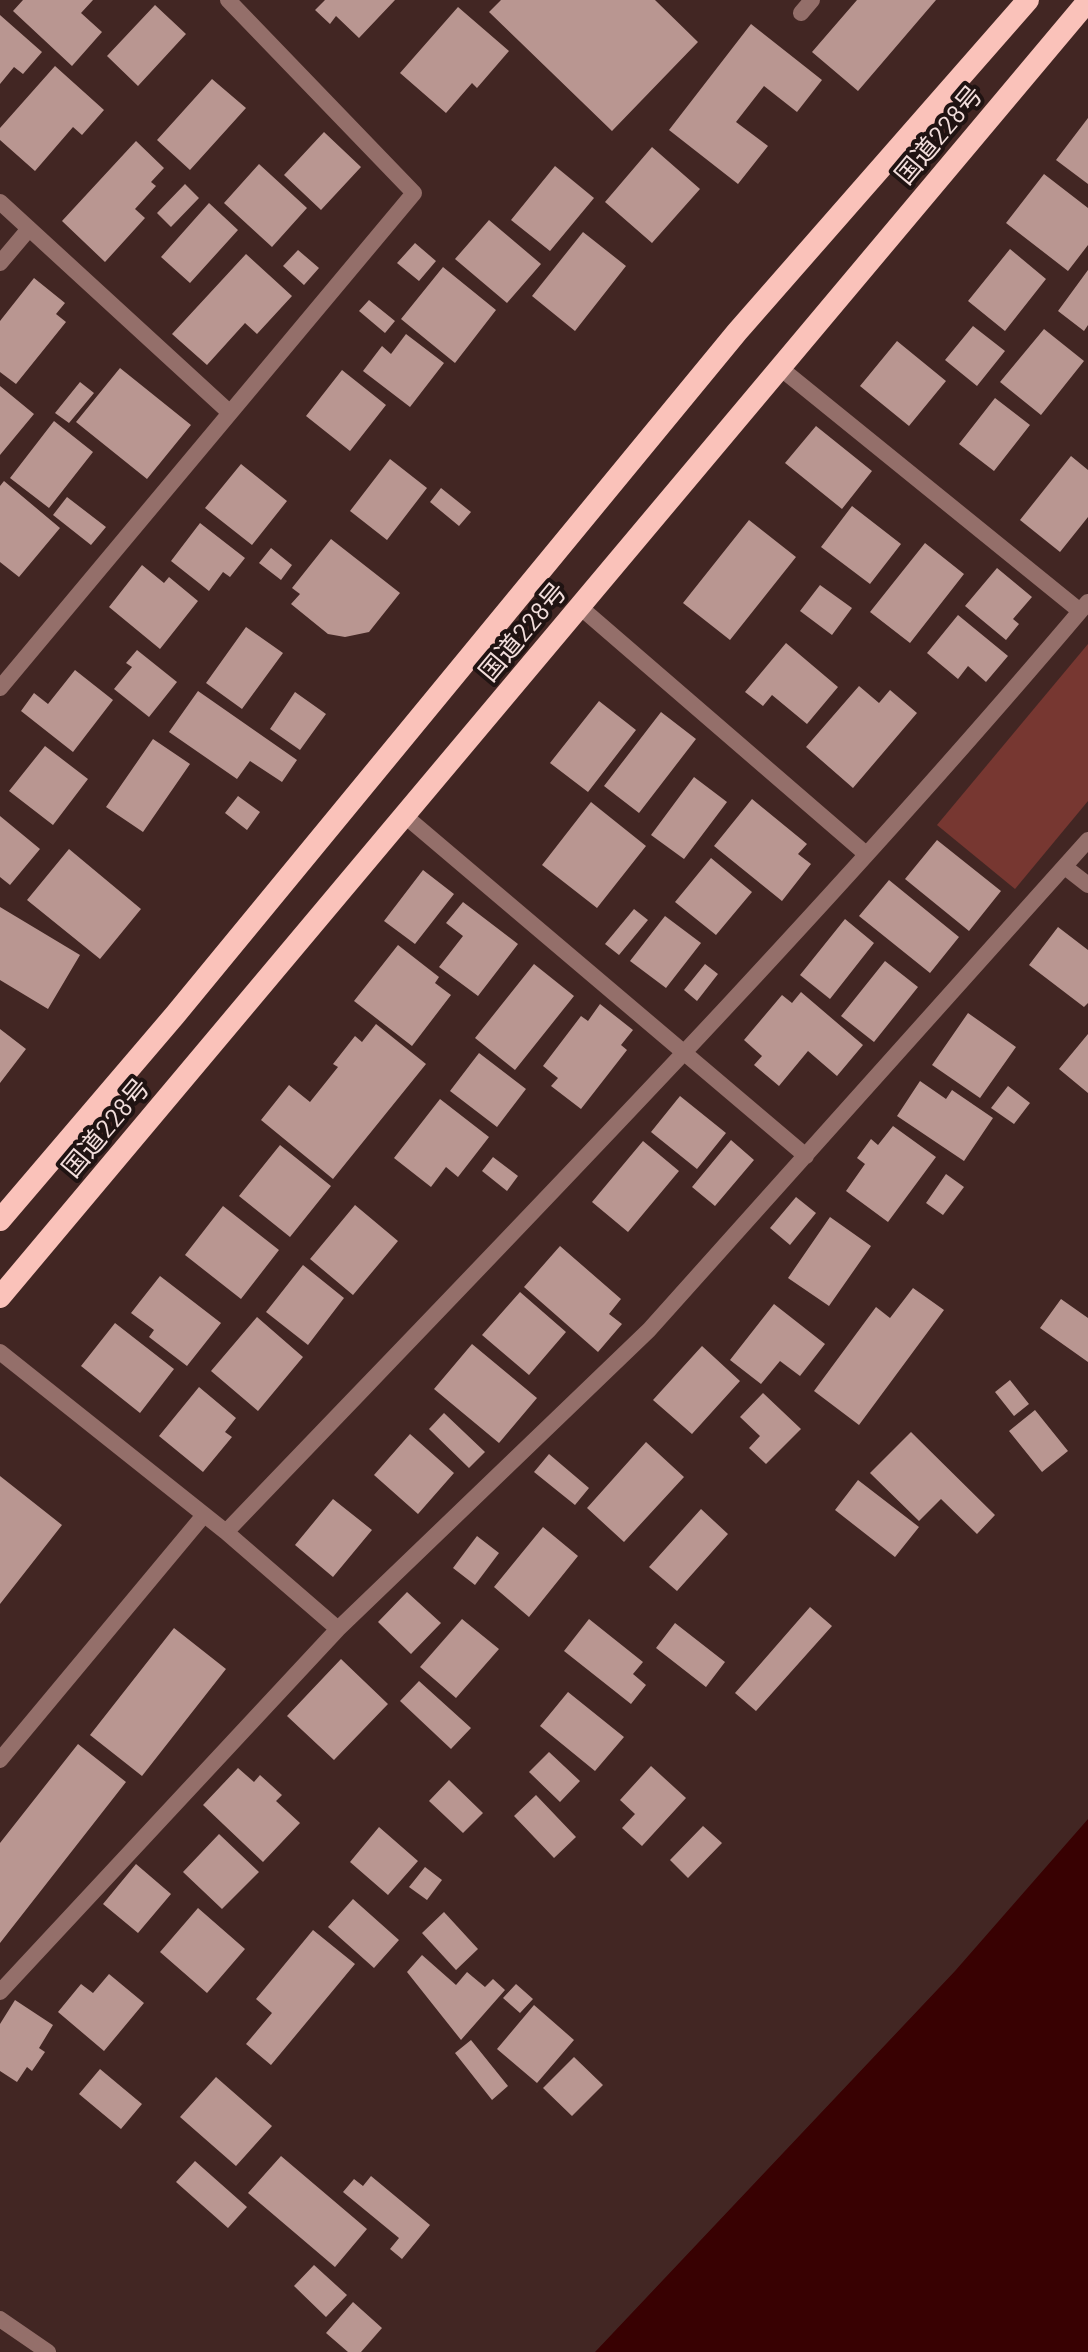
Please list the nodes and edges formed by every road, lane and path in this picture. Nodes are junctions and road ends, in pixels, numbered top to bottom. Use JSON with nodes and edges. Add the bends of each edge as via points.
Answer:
{"nodes":[{"id":1,"x":228,"y":0,"type":"edge"},
{"id":2,"x":1028,"y":0,"type":"edge"},
{"id":3,"x":1088,"y":1,"type":"edge"},
{"id":4,"x":0,"y":202,"type":"edge"},
{"id":5,"x":28,"y":230,"type":"junction"},
{"id":6,"x":0,"y":263,"type":"edge"},
{"id":7,"x":779,"y":367,"type":"junction"},
{"id":8,"x":229,"y":412,"type":"junction"},
{"id":9,"x":1084,"y":606,"type":"edge"},
{"id":10,"x":580,"y":607,"type":"junction"},
{"id":11,"x":0,"y":688,"type":"edge"},
{"id":12,"x":405,"y":816,"type":"junction"},
{"id":13,"x":1088,"y":840,"type":"edge"},
{"id":14,"x":866,"y":854,"type":"junction"},
{"id":15,"x":1065,"y":867,"type":"junction"},
{"id":16,"x":1088,"y":885,"type":"edge"},
{"id":17,"x":684,"y":1053,"type":"junction"},
{"id":18,"x":806,"y":1156,"type":"junction"},
{"id":19,"x":0,"y":1220,"type":"edge"},
{"id":20,"x":0,"y":1297,"type":"edge"},
{"id":21,"x":0,"y":1352,"type":"edge"},
{"id":22,"x":204,"y":1515,"type":"junction"},
{"id":23,"x":226,"y":1532,"type":"junction"},
{"id":24,"x":338,"y":1629,"type":"junction"},
{"id":25,"x":0,"y":1760,"type":"edge"},
{"id":26,"x":0,"y":1992,"type":"edge"},
{"id":27,"x":0,"y":2319,"type":"edge"},
{"id":28,"x":48,"y":2352,"type":"edge"}],
"edges":[{"from":1,"to":8,"type":"street","via":[[414,193]]},
{"from":2,"to":19,"type":"highway","name":"国道228号","via":[[737,332]]},
{"from":3,"to":7,"type":"highway","name":"国道228号"},
{"from":4,"to":5,"type":"street"},
{"from":5,"to":6,"type":"street"},
{"from":5,"to":8,"type":"street"},
{"from":7,"to":9,"type":"street"},
{"from":7,"to":10,"type":"highway","name":"国道228号"},
{"from":8,"to":11,"type":"street"},
{"from":9,"to":14,"type":"street"},
{"from":10,"to":12,"type":"highway","name":"国道228号"},
{"from":10,"to":14,"type":"street"},
{"from":12,"to":17,"type":"street"},
{"from":12,"to":20,"type":"highway","name":"国道228号"},
{"from":13,"to":15,"type":"street"},
{"from":14,"to":17,"type":"street"},
{"from":15,"to":16,"type":"street"},
{"from":15,"to":18,"type":"street"},
{"from":17,"to":18,"type":"street"},
{"from":17,"to":23,"type":"street"},
{"from":18,"to":24,"type":"street","via":[[649,1330]]},
{"from":21,"to":22,"type":"street"},
{"from":22,"to":23,"type":"street"},
{"from":22,"to":25,"type":"street"},
{"from":23,"to":24,"type":"street"},
{"from":24,"to":26,"type":"street"},
{"from":27,"to":28,"type":"street"}]}
